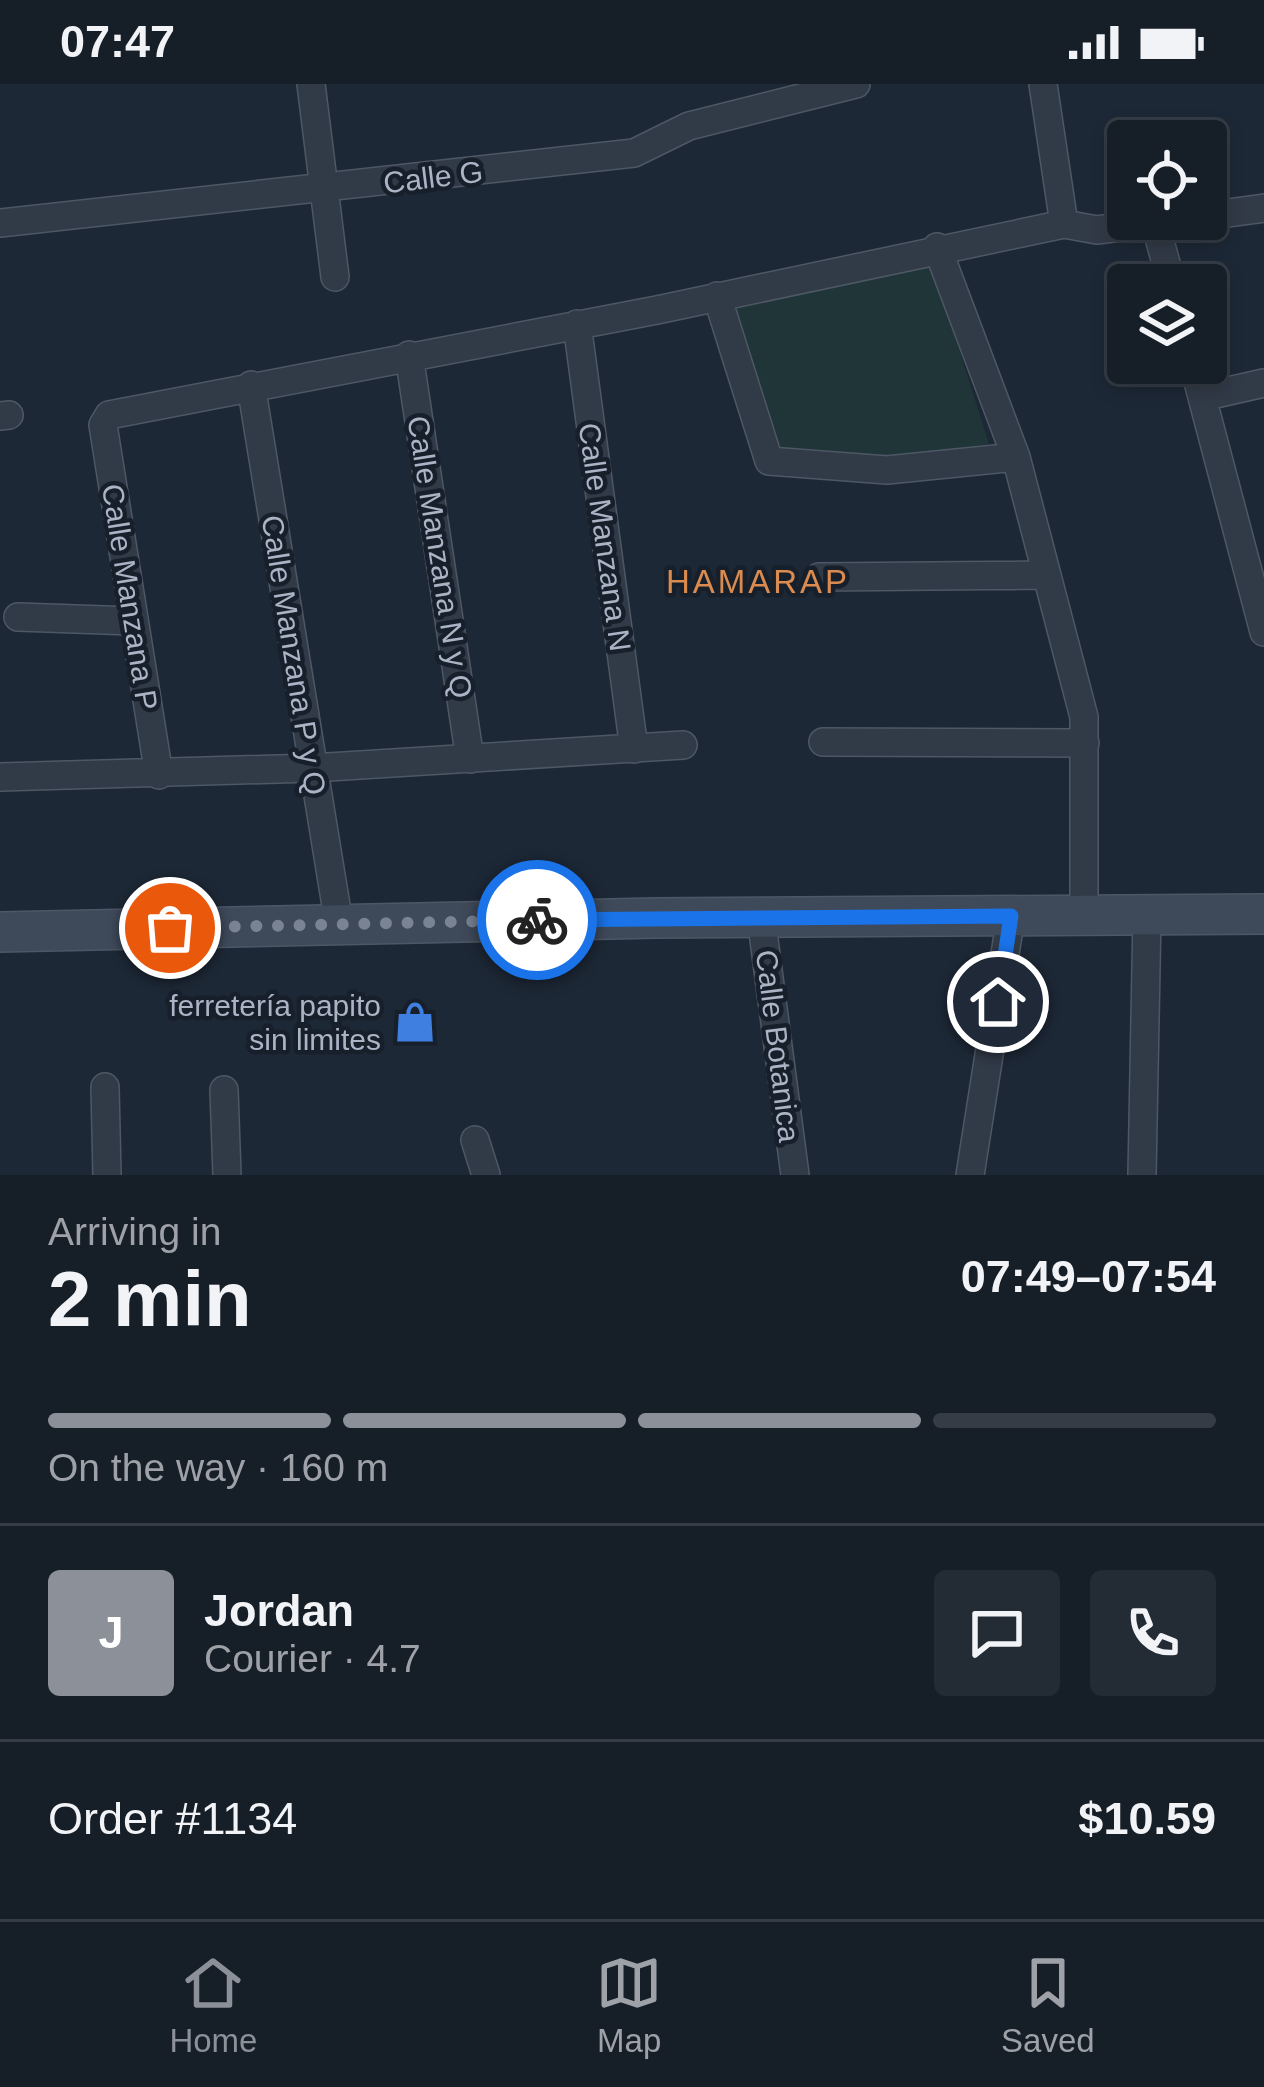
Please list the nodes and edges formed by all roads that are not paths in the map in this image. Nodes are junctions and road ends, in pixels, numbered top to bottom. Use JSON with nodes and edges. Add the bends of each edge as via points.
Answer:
{"nodes":[{"id":1,"x":311,"y":84,"type":"edge"},
{"id":2,"x":856,"y":84,"type":"edge"},
{"id":3,"x":1043,"y":84,"type":"edge"},
{"id":4,"x":322,"y":190,"type":"junction"},
{"id":5,"x":1264,"y":208,"type":"edge"},
{"id":6,"x":1227,"y":213,"type":"edge"},
{"id":7,"x":0,"y":224,"type":"edge"},
{"id":8,"x":1064,"y":224,"type":"junction"},
{"id":9,"x":1107,"y":229,"type":"edge"},
{"id":10,"x":938,"y":247,"type":"junction"},
{"id":11,"x":335,"y":277,"type":"dead end"},
{"id":12,"x":717,"y":296,"type":"junction"},
{"id":13,"x":577,"y":324,"type":"junction"},
{"id":14,"x":409,"y":355,"type":"junction"},
{"id":15,"x":1264,"y":383,"type":"edge"},
{"id":16,"x":1198,"y":384,"type":"edge"},
{"id":17,"x":250,"y":385,"type":"junction"},
{"id":18,"x":1202,"y":397,"type":"junction"},
{"id":19,"x":1016,"y":458,"type":"junction"},
{"id":20,"x":1256,"y":571,"type":"edge"},
{"id":21,"x":1046,"y":575,"type":"junction"},
{"id":22,"x":819,"y":577,"type":"dead end"},
{"id":23,"x":17,"y":617,"type":"dead end"},
{"id":24,"x":134,"y":620,"type":"junction"},
{"id":25,"x":1264,"y":632,"type":"edge"},
{"id":26,"x":823,"y":742,"type":"dead end"},
{"id":27,"x":1085,"y":743,"type":"junction"},
{"id":28,"x":683,"y":745,"type":"dead end"},
{"id":29,"x":634,"y":749,"type":"junction"},
{"id":30,"x":470,"y":759,"type":"junction"},
{"id":31,"x":312,"y":768,"type":"junction"},
{"id":32,"x":159,"y":776,"type":"junction"},
{"id":33,"x":0,"y":777,"type":"edge"},
{"id":34,"x":1264,"y":914,"type":"edge"},
{"id":35,"x":1084,"y":915,"type":"junction"},
{"id":36,"x":1147,"y":915,"type":"junction"},
{"id":37,"x":1011,"y":916,"type":"junction"},
{"id":38,"x":761,"y":917,"type":"junction"},
{"id":39,"x":339,"y":924,"type":"junction"},
{"id":40,"x":0,"y":932,"type":"edge"},
{"id":41,"x":105,"y":1087,"type":"dead end"},
{"id":42,"x":224,"y":1090,"type":"dead end"},
{"id":43,"x":475,"y":1140,"type":"dead end"},
{"id":44,"x":107,"y":1175,"type":"edge"},
{"id":45,"x":227,"y":1175,"type":"edge"},
{"id":46,"x":486,"y":1175,"type":"edge"},
{"id":47,"x":795,"y":1175,"type":"edge"},
{"id":48,"x":970,"y":1175,"type":"edge"},
{"id":49,"x":1142,"y":1175,"type":"edge"}],
"edges":[{"from":1,"to":4,"type":"street"},
{"from":2,"to":4,"type":"street","name":"Calle G","via":[[689,126],[634,153]]},
{"from":3,"to":8,"type":"street"},
{"from":4,"to":7,"type":"street","name":"Calle G"},
{"from":4,"to":11,"type":"street"},
{"from":5,"to":6,"type":"street"},
{"from":8,"to":9,"type":"street"},
{"from":8,"to":10,"type":"street"},
{"from":10,"to":12,"type":"street"},
{"from":10,"to":19,"type":"street"},
{"from":12,"to":13,"type":"street"},
{"from":12,"to":19,"type":"street","via":[[769,461],[886,470]]},
{"from":13,"to":14,"type":"street"},
{"from":13,"to":29,"type":"street","name":"Calle Manzana N"},
{"from":14,"to":17,"type":"street"},
{"from":14,"to":30,"type":"street","name":"Calle Manzana N y Q"},
{"from":15,"to":18,"type":"street"},
{"from":16,"to":18,"type":"street"},
{"from":17,"to":24,"type":"street","name":"Calle Manzana P","via":[[105,418]]},
{"from":17,"to":31,"type":"street","name":"Calle Manzana P y Q"},
{"from":18,"to":20,"type":"street"},
{"from":19,"to":21,"type":"street"},
{"from":20,"to":25,"type":"street"},
{"from":21,"to":22,"type":"street"},
{"from":21,"to":27,"type":"street"},
{"from":23,"to":24,"type":"street"},
{"from":24,"to":32,"type":"street","name":"Calle Manzana P"},
{"from":26,"to":27,"type":"street"},
{"from":27,"to":35,"type":"street"},
{"from":28,"to":29,"type":"street"},
{"from":29,"to":30,"type":"street"},
{"from":30,"to":31,"type":"street"},
{"from":31,"to":32,"type":"street"},
{"from":31,"to":39,"type":"street","name":"Calle Manzana P y Q"},
{"from":32,"to":33,"type":"street"},
{"from":34,"to":36,"type":"street"},
{"from":35,"to":36,"type":"street"},
{"from":35,"to":37,"type":"street"},
{"from":36,"to":49,"type":"street"},
{"from":37,"to":38,"type":"street"},
{"from":37,"to":48,"type":"street"},
{"from":38,"to":39,"type":"street"},
{"from":38,"to":47,"type":"street","name":"Calle Botanica"},
{"from":39,"to":40,"type":"street"},
{"from":41,"to":44,"type":"street"},
{"from":42,"to":45,"type":"street"},
{"from":43,"to":46,"type":"street"}]}
